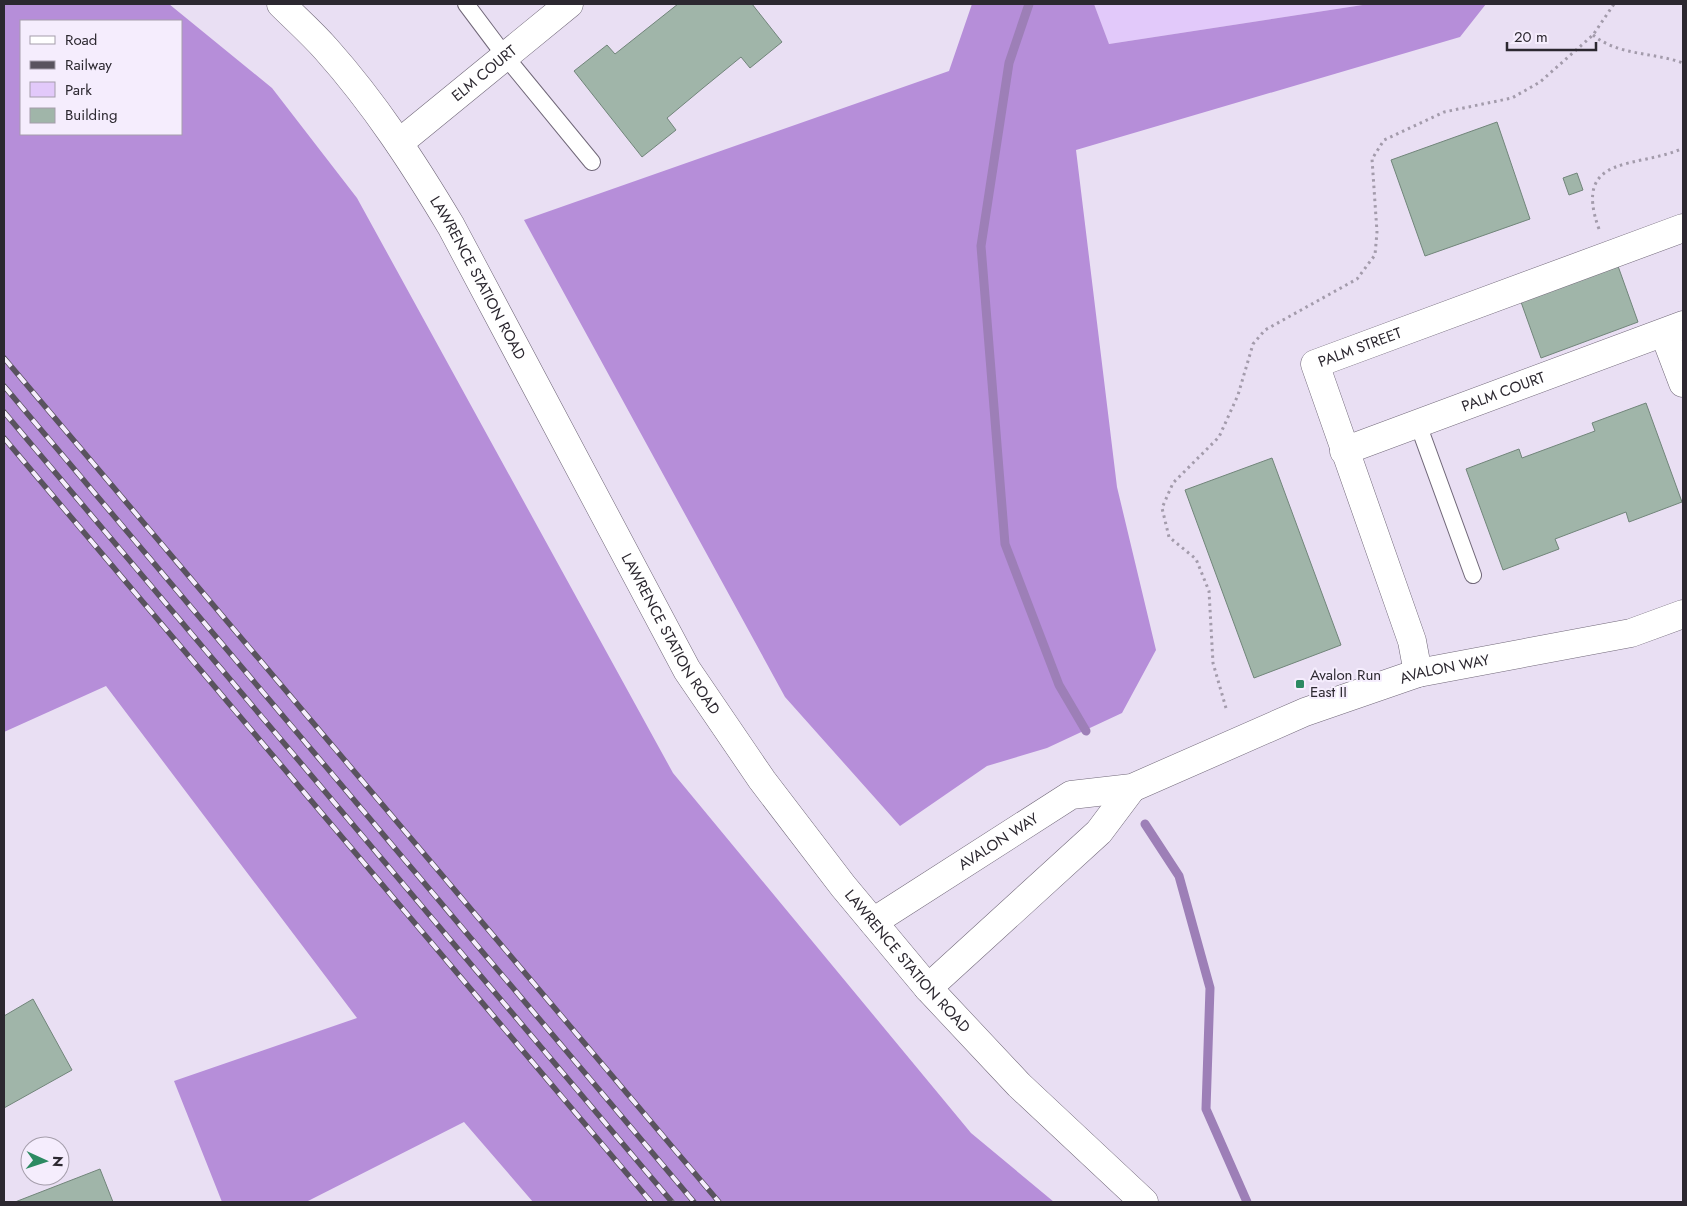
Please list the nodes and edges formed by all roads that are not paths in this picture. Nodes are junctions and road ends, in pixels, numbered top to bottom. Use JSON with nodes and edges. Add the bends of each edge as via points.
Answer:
{"nodes":[{"id":1,"x":281,"y":4,"type":"edge"},
{"id":2,"x":466,"y":4,"type":"edge"},
{"id":3,"x":569,"y":4,"type":"edge"},
{"id":4,"x":505,"y":56,"type":"junction"},
{"id":5,"x":399,"y":143,"type":"junction"},
{"id":6,"x":592,"y":162,"type":"dead end"},
{"id":7,"x":1683,"y":228,"type":"edge"},
{"id":8,"x":1674,"y":329,"type":"edge"},
{"id":9,"x":1683,"y":383,"type":"edge"},
{"id":10,"x":1418,"y":424,"type":"junction"},
{"id":11,"x":1344,"y":451,"type":"junction"},
{"id":12,"x":1473,"y":575,"type":"dead end"},
{"id":13,"x":1683,"y":614,"type":"edge"},
{"id":14,"x":1418,"y":673,"type":"junction"},
{"id":15,"x":1132,"y":788,"type":"junction"},
{"id":16,"x":873,"y":922,"type":"junction"},
{"id":17,"x":928,"y":988,"type":"junction"},
{"id":18,"x":1144,"y":1202,"type":"edge"}],
"edges":[{"from":1,"to":5,"type":"street","name":"LAWRENCE STATION ROAD","via":[[326,48]]},
{"from":2,"to":4,"type":"lane"},
{"from":3,"to":4,"type":"street","name":"ELM COURT"},
{"from":4,"to":5,"type":"street","name":"ELM COURT"},
{"from":4,"to":6,"type":"lane"},
{"from":5,"to":16,"type":"street","name":"LAWRENCE STATION ROAD","via":[[451,226],[687,670],[762,780]]},
{"from":7,"to":11,"type":"street","name":"PALM STREET","via":[[1315,364]]},
{"from":8,"to":9,"type":"street","name":"PALM COURT"},
{"from":8,"to":10,"type":"street","name":"PALM COURT"},
{"from":10,"to":11,"type":"street","name":"PALM COURT"},
{"from":10,"to":12,"type":"lane"},
{"from":11,"to":14,"type":"street","name":"PALM STREET","via":[[1412,641]]},
{"from":13,"to":14,"type":"street","name":"AVALON WAY","via":[[1630,633]]},
{"from":14,"to":15,"type":"street","name":"AVALON WAY","via":[[1305,712]]},
{"from":15,"to":16,"type":"street","name":"AVALON WAY","via":[[1071,796]]},
{"from":15,"to":17,"type":"street","name":"AVALON WAY","via":[[1099,832]]},
{"from":16,"to":17,"type":"street","name":"LAWRENCE STATION ROAD"},
{"from":17,"to":18,"type":"street","name":"LAWRENCE STATION ROAD","via":[[1019,1085]]}]}
